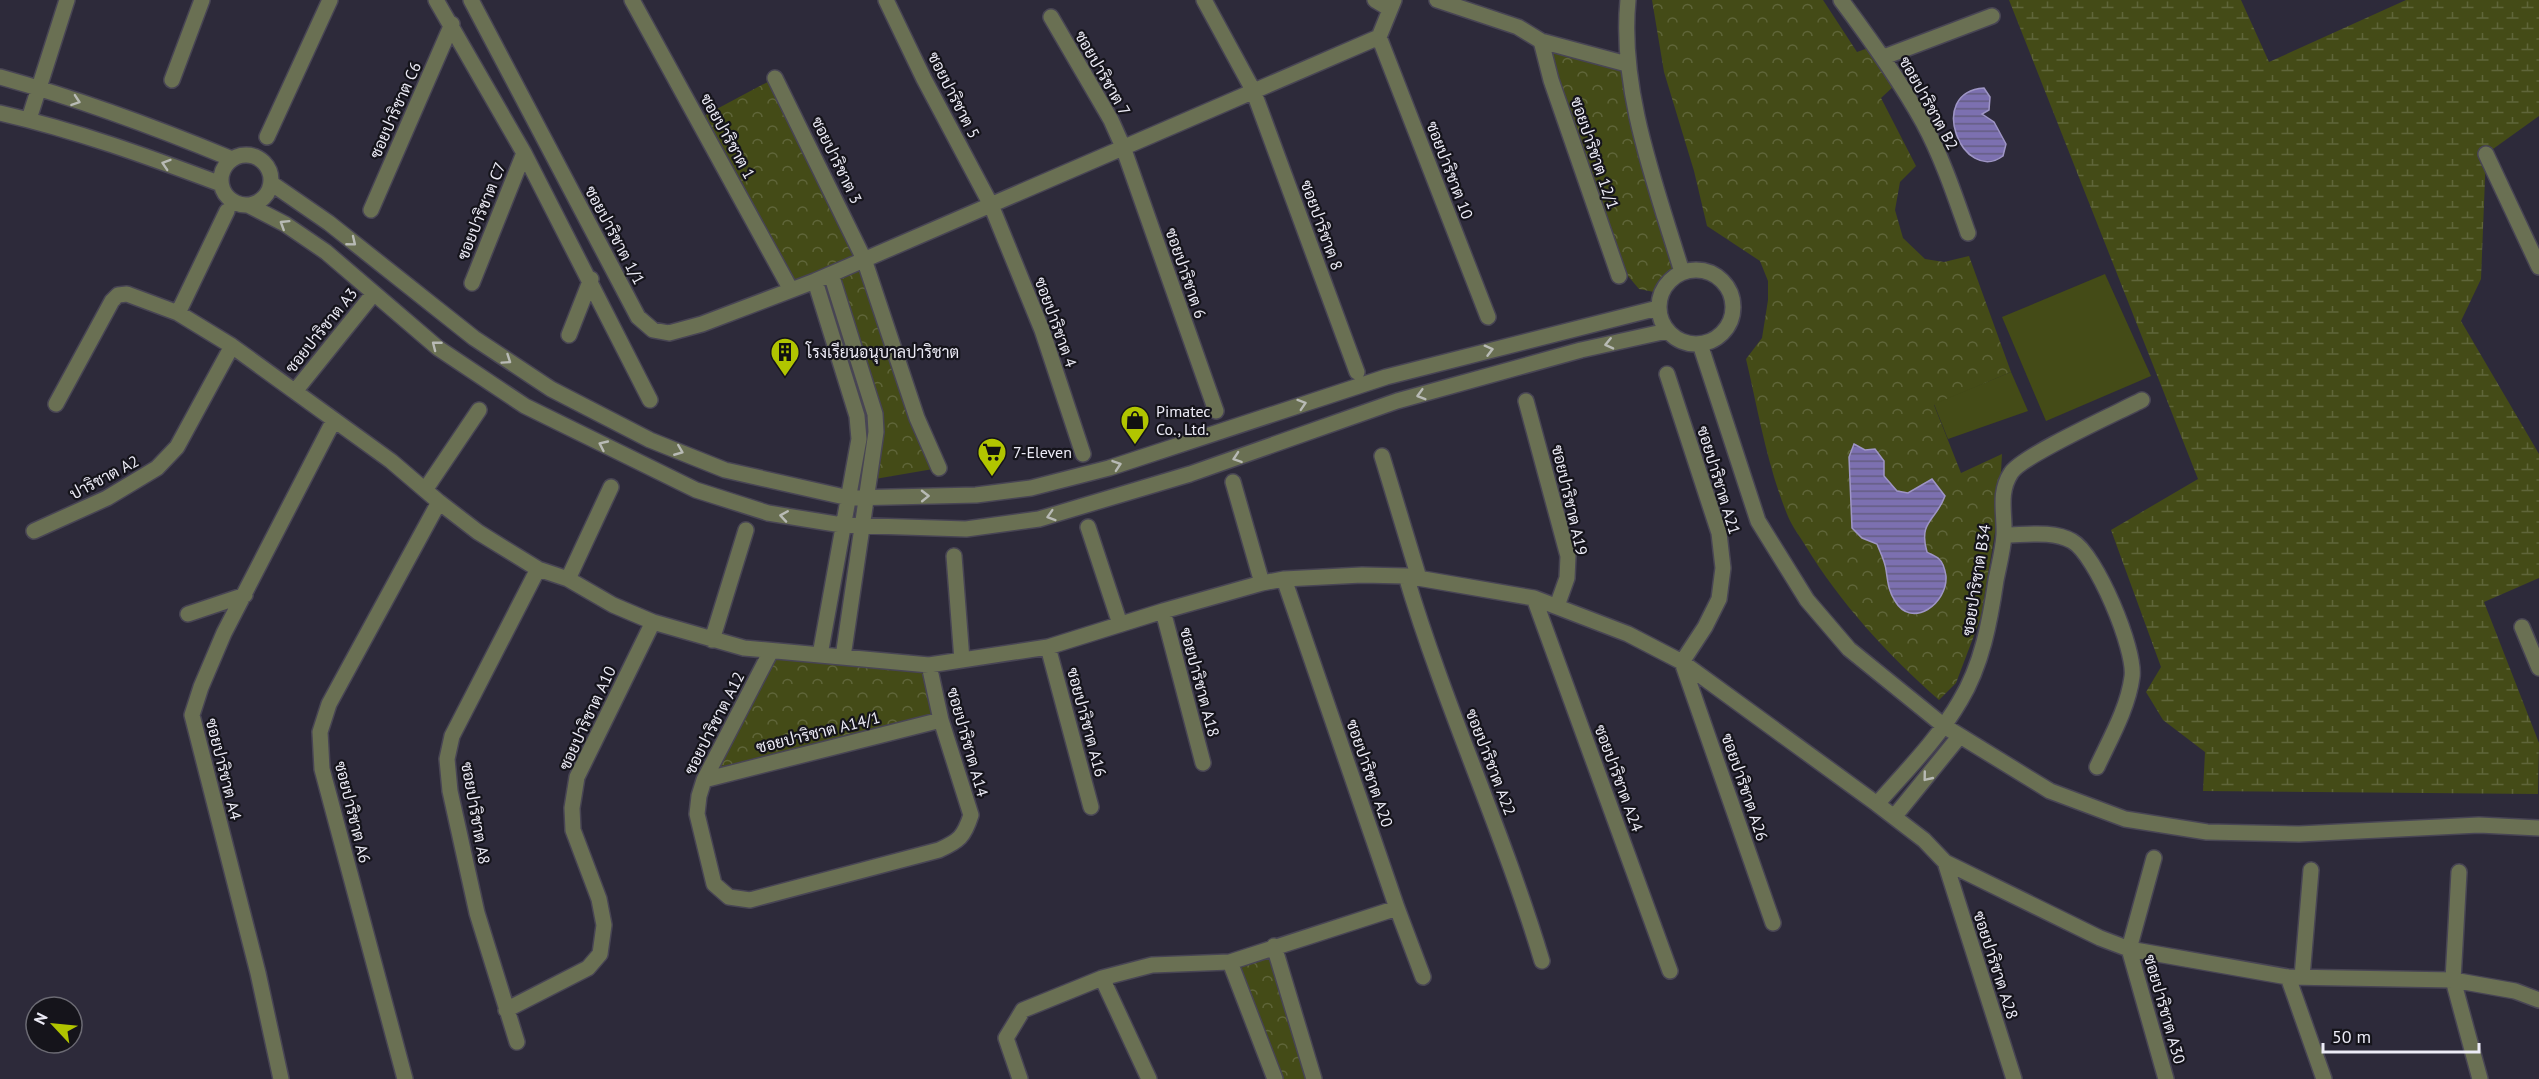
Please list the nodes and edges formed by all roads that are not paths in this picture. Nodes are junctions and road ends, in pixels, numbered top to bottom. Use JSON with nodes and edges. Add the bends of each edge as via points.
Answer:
{"nodes":[{"id":1,"x":66,"y":0,"type":"edge"},
{"id":2,"x":202,"y":0,"type":"edge"},
{"id":3,"x":330,"y":0,"type":"edge"},
{"id":4,"x":436,"y":0,"type":"edge"},
{"id":5,"x":471,"y":0,"type":"edge"},
{"id":6,"x":632,"y":0,"type":"edge"},
{"id":7,"x":886,"y":0,"type":"edge"},
{"id":8,"x":1204,"y":0,"type":"edge"},
{"id":9,"x":1375,"y":0,"type":"edge"},
{"id":10,"x":1437,"y":0,"type":"edge"},
{"id":11,"x":1628,"y":0,"type":"edge"},
{"id":12,"x":1841,"y":0,"type":"edge"},
{"id":13,"x":1392,"y":5,"type":"edge"},
{"id":14,"x":1992,"y":16,"type":"dead end"},
{"id":15,"x":1051,"y":17,"type":"dead end"},
{"id":16,"x":452,"y":24,"type":"junction"},
{"id":17,"x":1379,"y":37,"type":"junction"},
{"id":18,"x":1541,"y":41,"type":"junction"},
{"id":19,"x":1884,"y":57,"type":"junction"},
{"id":20,"x":1623,"y":63,"type":"dead end"},
{"id":21,"x":0,"y":77,"type":"edge"},
{"id":22,"x":775,"y":78,"type":"dead end"},
{"id":23,"x":172,"y":80,"type":"dead end"},
{"id":24,"x":38,"y":88,"type":"junction"},
{"id":25,"x":1254,"y":90,"type":"junction"},
{"id":26,"x":0,"y":113,"type":"edge"},
{"id":27,"x":29,"y":119,"type":"junction"},
{"id":28,"x":267,"y":137,"type":"dead end"},
{"id":29,"x":1123,"y":147,"type":"junction"},
{"id":30,"x":524,"y":153,"type":"junction"},
{"id":31,"x":2486,"y":154,"type":"dead end"},
{"id":32,"x":232,"y":159,"type":"junction"},
{"id":33,"x":271,"y":183,"type":"junction"},
{"id":34,"x":221,"y":184,"type":"junction"},
{"id":35,"x":991,"y":205,"type":"junction"},
{"id":36,"x":250,"y":206,"type":"junction"},
{"id":37,"x":371,"y":210,"type":"dead end"},
{"id":38,"x":227,"y":211,"type":"dead end"},
{"id":39,"x":1968,"y":233,"type":"dead end"},
{"id":40,"x":864,"y":259,"type":"junction"},
{"id":41,"x":2539,"y":267,"type":"edge"},
{"id":42,"x":1682,"y":272,"type":"junction"},
{"id":43,"x":831,"y":274,"type":"junction"},
{"id":44,"x":1619,"y":276,"type":"dead end"},
{"id":45,"x":591,"y":279,"type":"junction"},
{"id":46,"x":815,"y":281,"type":"junction"},
{"id":47,"x":471,"y":283,"type":"dead end"},
{"id":48,"x":791,"y":290,"type":"junction"},
{"id":49,"x":374,"y":293,"type":"junction"},
{"id":50,"x":1658,"y":308,"type":"junction"},
{"id":51,"x":178,"y":313,"type":"junction"},
{"id":52,"x":1488,"y":317,"type":"dead end"},
{"id":53,"x":1666,"y":331,"type":"junction"},
{"id":54,"x":569,"y":335,"type":"dead end"},
{"id":55,"x":1700,"y":344,"type":"junction"},
{"id":56,"x":232,"y":346,"type":"junction"},
{"id":57,"x":1357,"y":372,"type":"dead end"},
{"id":58,"x":1667,"y":374,"type":"dead end"},
{"id":59,"x":296,"y":390,"type":"junction"},
{"id":60,"x":650,"y":400,"type":"dead end"},
{"id":61,"x":2142,"y":400,"type":"dead end"},
{"id":62,"x":1526,"y":401,"type":"dead end"},
{"id":63,"x":56,"y":404,"type":"dead end"},
{"id":64,"x":479,"y":410,"type":"dead end"},
{"id":65,"x":1215,"y":411,"type":"dead end"},
{"id":66,"x":334,"y":420,"type":"junction"},
{"id":67,"x":1083,"y":454,"type":"dead end"},
{"id":68,"x":1382,"y":456,"type":"dead end"},
{"id":69,"x":939,"y":468,"type":"dead end"},
{"id":70,"x":1233,"y":482,"type":"dead end"},
{"id":71,"x":611,"y":487,"type":"dead end"},
{"id":72,"x":425,"y":489,"type":"junction"},
{"id":73,"x":867,"y":497,"type":"junction"},
{"id":74,"x":849,"y":498,"type":"junction"},
{"id":75,"x":439,"y":502,"type":"junction"},
{"id":76,"x":842,"y":525,"type":"junction"},
{"id":77,"x":861,"y":526,"type":"junction"},
{"id":78,"x":1088,"y":527,"type":"dead end"},
{"id":79,"x":746,"y":530,"type":"dead end"},
{"id":80,"x":34,"y":531,"type":"dead end"},
{"id":81,"x":2004,"y":535,"type":"junction"},
{"id":82,"x":954,"y":556,"type":"dead end"},
{"id":83,"x":538,"y":569,"type":"junction"},
{"id":84,"x":1413,"y":577,"type":"junction"},
{"id":85,"x":568,"y":579,"type":"junction"},
{"id":86,"x":1284,"y":579,"type":"junction"},
{"id":87,"x":1262,"y":583,"type":"junction"},
{"id":88,"x":245,"y":595,"type":"junction"},
{"id":89,"x":1534,"y":598,"type":"junction"},
{"id":90,"x":1557,"y":606,"type":"junction"},
{"id":91,"x":1163,"y":611,"type":"junction"},
{"id":92,"x":188,"y":614,"type":"dead end"},
{"id":93,"x":653,"y":622,"type":"junction"},
{"id":94,"x":1120,"y":624,"type":"junction"},
{"id":95,"x":2522,"y":627,"type":"dead end"},
{"id":96,"x":712,"y":640,"type":"junction"},
{"id":97,"x":1048,"y":647,"type":"junction"},
{"id":98,"x":771,"y":651,"type":"junction"},
{"id":99,"x":820,"y":655,"type":"junction"},
{"id":100,"x":843,"y":657,"type":"junction"},
{"id":101,"x":962,"y":660,"type":"junction"},
{"id":102,"x":1682,"y":662,"type":"junction"},
{"id":103,"x":929,"y":665,"type":"junction"},
{"id":104,"x":2539,"y":668,"type":"edge"},
{"id":105,"x":940,"y":720,"type":"junction"},
{"id":106,"x":1944,"y":726,"type":"junction"},
{"id":107,"x":1959,"y":737,"type":"junction"},
{"id":108,"x":1203,"y":763,"type":"dead end"},
{"id":109,"x":2097,"y":767,"type":"dead end"},
{"id":110,"x":704,"y":780,"type":"junction"},
{"id":111,"x":1877,"y":804,"type":"junction"},
{"id":112,"x":1091,"y":807,"type":"dead end"},
{"id":113,"x":1894,"y":818,"type":"junction"},
{"id":114,"x":2539,"y":828,"type":"edge"},
{"id":115,"x":2154,"y":858,"type":"dead end"},
{"id":116,"x":1945,"y":862,"type":"junction"},
{"id":117,"x":2311,"y":870,"type":"dead end"},
{"id":118,"x":2459,"y":872,"type":"dead end"},
{"id":119,"x":714,"y":884,"type":"joint"},
{"id":120,"x":1397,"y":908,"type":"junction"},
{"id":121,"x":1773,"y":923,"type":"dead end"},
{"id":122,"x":1274,"y":946,"type":"junction"},
{"id":123,"x":2129,"y":949,"type":"junction"},
{"id":124,"x":1542,"y":961,"type":"dead end"},
{"id":125,"x":1230,"y":962,"type":"junction"},
{"id":126,"x":1670,"y":971,"type":"dead end"},
{"id":127,"x":1423,"y":977,"type":"dead end"},
{"id":128,"x":2295,"y":977,"type":"junction"},
{"id":129,"x":1102,"y":978,"type":"junction"},
{"id":130,"x":2453,"y":980,"type":"junction"},
{"id":131,"x":2539,"y":1000,"type":"edge"},
{"id":132,"x":506,"y":1010,"type":"junction"},
{"id":133,"x":517,"y":1042,"type":"dead end"},
{"id":134,"x":1017,"y":1072,"type":"edge"},
{"id":135,"x":281,"y":1079,"type":"edge"},
{"id":136,"x":405,"y":1079,"type":"edge"},
{"id":137,"x":1149,"y":1079,"type":"edge"},
{"id":138,"x":1275,"y":1079,"type":"edge"},
{"id":139,"x":1314,"y":1079,"type":"edge"},
{"id":140,"x":2014,"y":1079,"type":"edge"},
{"id":141,"x":2166,"y":1079,"type":"edge"},
{"id":142,"x":2324,"y":1079,"type":"edge"},
{"id":143,"x":2480,"y":1079,"type":"edge"}],
"edges":[{"from":1,"to":24,"type":"street"},
{"from":2,"to":23,"type":"street"},
{"from":3,"to":28,"type":"street"},
{"from":4,"to":16,"type":"street"},
{"from":5,"to":48,"type":"street","name":"ซอยปาริชาต 1/1","via":[[638,317],[653,330],[669,333]]},
{"from":6,"to":48,"type":"street","name":"ซอยปาริชาต 1"},
{"from":7,"to":35,"type":"street","name":"ซอยปาริชาต 5"},
{"from":8,"to":25,"type":"street","name":"ซอยปาริชาต 8"},
{"from":9,"to":13,"type":"street"},
{"from":10,"to":18,"type":"street","via":[[1518,27]]},
{"from":11,"to":42,"type":"street","via":[[1632,90],[1645,152]]},
{"from":12,"to":19,"type":"street","name":"ซอยปาริชาต B2"},
{"from":13,"to":17,"type":"street"},
{"from":14,"to":19,"type":"street"},
{"from":15,"to":29,"type":"street","name":"ซอยปาริชาต 7"},
{"from":16,"to":30,"type":"street"},
{"from":16,"to":37,"type":"street","name":"ซอยปาริชาต C6"},
{"from":17,"to":25,"type":"street","name":"ซอยปาริชาต 1/1"},
{"from":17,"to":52,"type":"street","name":"ซอยปาริชาต 10"},
{"from":18,"to":20,"type":"street"},
{"from":18,"to":44,"type":"street","name":"ซอยปาริชาต 12/1"},
{"from":19,"to":39,"type":"street","name":"ซอยปาริชาต B2","via":[[1924,124]]},
{"from":21,"to":24,"type":"street"},
{"from":22,"to":40,"type":"street","name":"ซอยปาริชาต 3"},
{"from":24,"to":27,"type":"street"},
{"from":24,"to":32,"type":"street","one_way":true},
{"from":25,"to":29,"type":"street","name":"ซอยปาริชาต 1/1"},
{"from":25,"to":57,"type":"street","name":"ซอยปาริชาต 8"},
{"from":26,"to":27,"type":"street"},
{"from":34,"to":27,"type":"street","one_way":true},
{"from":29,"to":35,"type":"street","name":"ซอยปาริชาต 1/1"},
{"from":29,"to":65,"type":"street","name":"ซอยปาริชาต 6"},
{"from":30,"to":45,"type":"street"},
{"from":30,"to":47,"type":"street","name":"ซอยปาริชาต C7"},
{"from":31,"to":41,"type":"street"},
{"from":32,"to":33,"type":"street","via":[[250,155],[259,159],[266,165]]},
{"from":32,"to":34,"type":"street","via":[[225,165]]},
{"from":33,"to":36,"type":"street","via":[[268,193]]},
{"from":33,"to":74,"type":"street","one_way":true,"via":[[329,223],[474,338],[551,389],[650,440],[725,470]]},
{"from":34,"to":36,"type":"street","via":[[231,201]]},
{"from":35,"to":40,"type":"street","name":"ซอยปาริชาต 1/1"},
{"from":35,"to":67,"type":"street","name":"ซอยปาริชาต 4","via":[[1042,330]]},
{"from":49,"to":36,"type":"street","one_way":true,"via":[[326,252]]},
{"from":38,"to":51,"type":"street"},
{"from":40,"to":43,"type":"street","name":"ซอยปาริชาต 1/1"},
{"from":40,"to":69,"type":"street","name":"ซอยปาริชาต 3","via":[[917,418]]},
{"from":42,"to":50,"type":"street","via":[[1664,286]]},
{"from":42,"to":55,"type":"street","via":[[1710,272],[1722,279],[1730,291],[1733,305],[1728,325],[1714,340]]},
{"from":43,"to":46,"type":"street","name":"ซอยปาริชาต 1/1"},
{"from":43,"to":73,"type":"street","via":[[875,414]]},
{"from":45,"to":54,"type":"street"},
{"from":45,"to":60,"type":"street"},
{"from":46,"to":48,"type":"street","name":"ซอยปาริชาต 1/1"},
{"from":46,"to":74,"type":"street","via":[[857,416],[859,439]]},
{"from":49,"to":59,"type":"street","name":"ซอยปาริชาต A3"},
{"from":76,"to":49,"type":"street","one_way":true,"via":[[768,513],[696,490],[582,436],[525,406],[438,348]]},
{"from":50,"to":53,"type":"street"},
{"from":73,"to":50,"type":"street","one_way":true,"via":[[976,495],[1031,488],[1109,468],[1386,377]]},
{"from":51,"to":56,"type":"street"},
{"from":51,"to":63,"type":"street","via":[[127,294],[118,295]]},
{"from":53,"to":55,"type":"street","via":[[1687,344]]},
{"from":53,"to":77,"type":"street","one_way":true,"via":[[1581,350],[1397,401],[1190,474],[1039,519],[966,529]]},
{"from":55,"to":106,"type":"street","via":[[1758,522],[1807,600],[1849,649]]},
{"from":56,"to":59,"type":"street"},
{"from":56,"to":80,"type":"street","name":"ปาริชาต A2","via":[[177,447],[157,468],[107,498]]},
{"from":58,"to":102,"type":"street","name":"ซอยปาริชาต A21","via":[[1719,534],[1723,568],[1719,599]]},
{"from":59,"to":66,"type":"street"},
{"from":61,"to":81,"type":"street","name":"ซอยปาริชาต B34","via":[[2011,471],[2002,493]]},
{"from":62,"to":90,"type":"street","name":"ซอยปาริชาต A19","via":[[1568,556],[1567,579]]},
{"from":64,"to":72,"type":"street"},
{"from":66,"to":72,"type":"street"},
{"from":66,"to":88,"type":"street","name":"ซอยปาริชาต A4"},
{"from":68,"to":84,"type":"street","name":"ซอยปาริชาต A22"},
{"from":70,"to":87,"type":"street"},
{"from":71,"to":85,"type":"street"},
{"from":72,"to":75,"type":"street"},
{"from":73,"to":74,"type":"street"},
{"from":73,"to":77,"type":"street"},
{"from":74,"to":76,"type":"street"},
{"from":75,"to":83,"type":"street"},
{"from":75,"to":136,"type":"street","name":"ซอยปาริชาต A6","via":[[329,704],[320,732],[322,769]]},
{"from":76,"to":77,"type":"street"},
{"from":76,"to":99,"type":"street"},
{"from":77,"to":100,"type":"street"},
{"from":78,"to":94,"type":"street"},
{"from":79,"to":96,"type":"street"},
{"from":81,"to":106,"type":"street","name":"ซอยปาริชาต B34","via":[[1983,649],[1961,701]]},
{"from":81,"to":109,"type":"street","via":[[2055,535],[2073,542],[2096,572],[2127,637],[2132,680]]},
{"from":82,"to":101,"type":"street"},
{"from":83,"to":85,"type":"street"},
{"from":83,"to":132,"type":"street","name":"ซอยปาริชาต A8","via":[[452,736],[447,759],[450,791],[477,913]]},
{"from":84,"to":86,"type":"street"},
{"from":84,"to":89,"type":"street"},
{"from":84,"to":124,"type":"street","name":"ซอยปาริชาต A22","via":[[1424,636],[1526,908]]},
{"from":85,"to":93,"type":"street"},
{"from":86,"to":87,"type":"street"},
{"from":86,"to":120,"type":"street","name":"ซอยปาริชาต A20"},
{"from":87,"to":91,"type":"street"},
{"from":88,"to":92,"type":"street"},
{"from":88,"to":135,"type":"street","name":"ซอยปาริชาต A4","via":[[224,633],[192,715]]},
{"from":89,"to":90,"type":"street"},
{"from":89,"to":126,"type":"street","name":"ซอยปาริชาต A24"},
{"from":90,"to":102,"type":"street","via":[[1628,634]]},
{"from":91,"to":94,"type":"street"},
{"from":91,"to":108,"type":"street","name":"ซอยปาริชาต A18"},
{"from":93,"to":96,"type":"street"},
{"from":93,"to":132,"type":"street","name":"ซอยปาริชาต A10","via":[[577,777],[572,808],[573,830],[599,899],[604,925],[600,954],[588,968]]},
{"from":94,"to":97,"type":"street"},
{"from":95,"to":104,"type":"street"},
{"from":96,"to":98,"type":"street"},
{"from":97,"to":101,"type":"street"},
{"from":97,"to":112,"type":"street","name":"ซอยปาริชาต A16"},
{"from":98,"to":99,"type":"street"},
{"from":98,"to":110,"type":"street","name":"ซอยปาริชาต A12"},
{"from":99,"to":100,"type":"street"},
{"from":100,"to":103,"type":"street"},
{"from":101,"to":103,"type":"street"},
{"from":102,"to":111,"type":"street"},
{"from":102,"to":121,"type":"street","name":"ซอยปาริชาต A26"},
{"from":103,"to":105,"type":"street","name":"ซอยปาริชาต A14"},
{"from":105,"to":110,"type":"street","name":"ซอยปาริชาต A14/1"},
{"from":105,"to":119,"type":"street","name":"ซอยปาริชาต A14","via":[[971,816],[957,842],[750,900],[729,897]]},
{"from":106,"to":107,"type":"street"},
{"from":106,"to":111,"type":"street","name":"ซอยปาริชาต B34"},
{"from":107,"to":113,"type":"street","one_way":true},
{"from":107,"to":114,"type":"street","via":[[2050,791],[2125,819],[2207,832],[2299,834],[2479,825]]},
{"from":110,"to":119,"type":"street","name":"ซอยปาริชาต A12","via":[[697,814]]},
{"from":111,"to":113,"type":"street"},
{"from":113,"to":116,"type":"street"},
{"from":115,"to":123,"type":"street"},
{"from":116,"to":123,"type":"street"},
{"from":116,"to":140,"type":"street","name":"ซอยปาริชาต A28"},
{"from":117,"to":128,"type":"street"},
{"from":118,"to":130,"type":"street"},
{"from":120,"to":122,"type":"street"},
{"from":120,"to":127,"type":"street","name":"ซอยปาริชาต A20"},
{"from":122,"to":125,"type":"street"},
{"from":122,"to":139,"type":"street"},
{"from":123,"to":128,"type":"street"},
{"from":123,"to":141,"type":"street","name":"ซอยปาริชาต A30"},
{"from":125,"to":129,"type":"street","via":[[1152,965]]},
{"from":125,"to":138,"type":"street"},
{"from":128,"to":130,"type":"street"},
{"from":128,"to":142,"type":"street"},
{"from":129,"to":134,"type":"street","via":[[1023,1010],[1006,1038]]},
{"from":129,"to":137,"type":"street"},
{"from":130,"to":131,"type":"street","via":[[2515,991]]},
{"from":130,"to":143,"type":"street"},
{"from":132,"to":133,"type":"street","name":"ซอยปาริชาต A8"}]}
